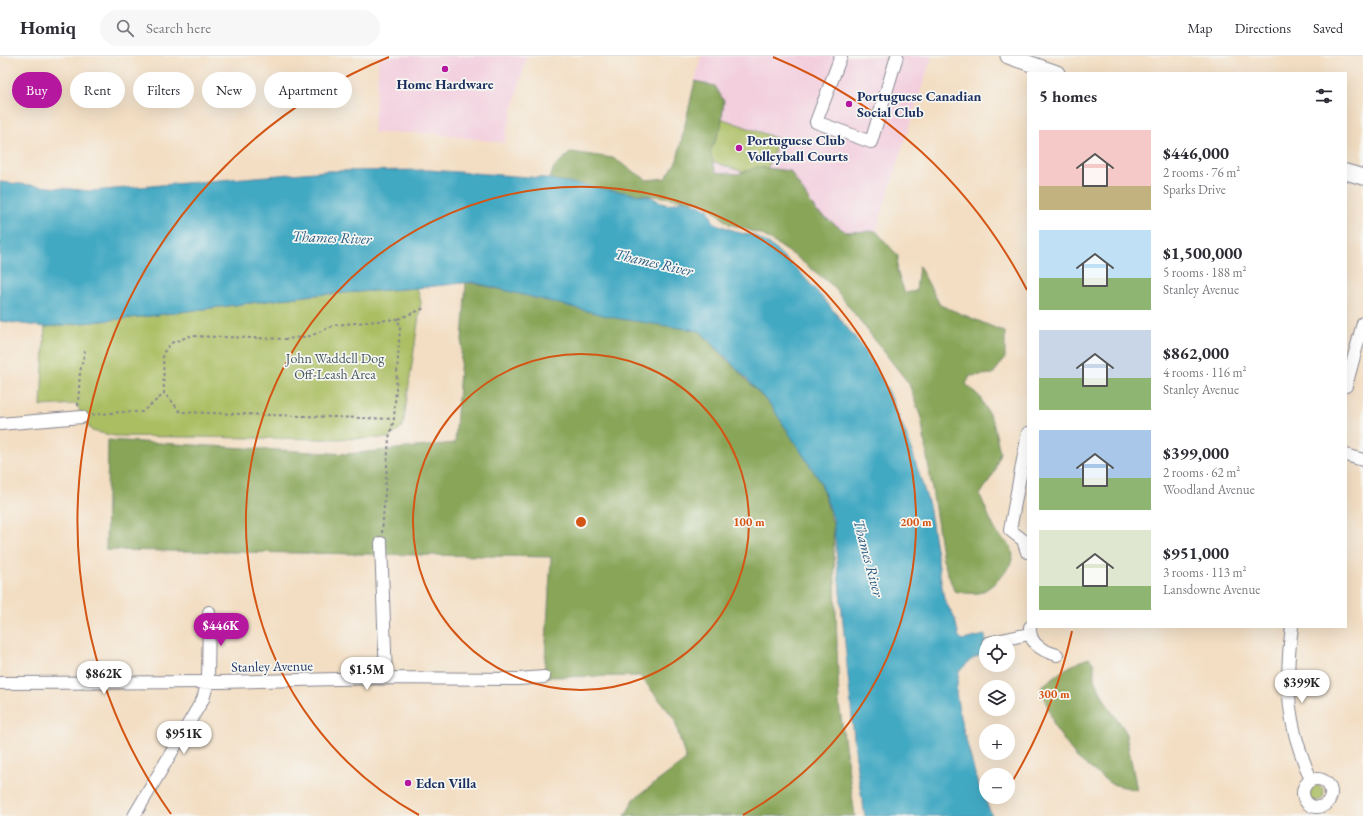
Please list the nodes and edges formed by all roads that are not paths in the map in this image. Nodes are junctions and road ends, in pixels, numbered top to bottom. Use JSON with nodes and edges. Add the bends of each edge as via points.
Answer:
{"nodes":[{"id":1,"x":841,"y":56,"type":"edge"},
{"id":2,"x":897,"y":56,"type":"edge"},
{"id":3,"x":1008,"y":56,"type":"edge"},
{"id":4,"x":1055,"y":72,"type":"edge"},
{"id":5,"x":1347,"y":172,"type":"edge"},
{"id":6,"x":1363,"y":178,"type":"edge"},
{"id":7,"x":1363,"y":323,"type":"edge"},
{"id":8,"x":1347,"y":382,"type":"edge"},
{"id":9,"x":82,"y":417,"type":"road end"},
{"id":10,"x":0,"y":424,"type":"edge"},
{"id":11,"x":1027,"y":438,"type":"edge"},
{"id":12,"x":1347,"y":455,"type":"edge"},
{"id":13,"x":1363,"y":460,"type":"edge"},
{"id":14,"x":381,"y":543,"type":"road end"},
{"id":15,"x":1027,"y":549,"type":"edge"},
{"id":16,"x":209,"y":612,"type":"dead end"},
{"id":17,"x":1292,"y":628,"type":"edge"},
{"id":18,"x":1030,"y":631,"type":"edge"},
{"id":19,"x":1012,"y":636,"type":"edge"},
{"id":20,"x":1057,"y":655,"type":"dead end"},
{"id":21,"x":544,"y":677,"type":"dead end"},
{"id":22,"x":386,"y":678,"type":"junction"},
{"id":23,"x":208,"y":682,"type":"junction"},
{"id":24,"x":0,"y":683,"type":"edge"},
{"id":25,"x":1311,"y":780,"type":"dead end"},
{"id":26,"x":134,"y":816,"type":"edge"}],
"edges":[{"from":1,"to":2,"type":"street","via":[[816,122],[871,142]]},
{"from":3,"to":4,"type":"main road"},
{"from":5,"to":6,"type":"main road"},
{"from":7,"to":8,"type":"street"},
{"from":9,"to":10,"type":"street"},
{"from":11,"to":15,"type":"street","via":[[1010,530],[1023,540]]},
{"from":12,"to":13,"type":"street"},
{"from":14,"to":22,"type":"street"},
{"from":16,"to":23,"type":"street"},
{"from":17,"to":25,"type":"street","via":[[1288,661],[1291,712],[1299,750]]},
{"from":18,"to":19,"type":"street"},
{"from":18,"to":20,"type":"street","via":[[1033,642],[1047,652]]},
{"from":21,"to":22,"type":"street","name":"Stanley Avenue"},
{"from":22,"to":23,"type":"street","name":"Stanley Avenue"},
{"from":23,"to":24,"type":"street","name":"Stanley Avenue"},
{"from":23,"to":26,"type":"street","via":[[203,699]]}]}
